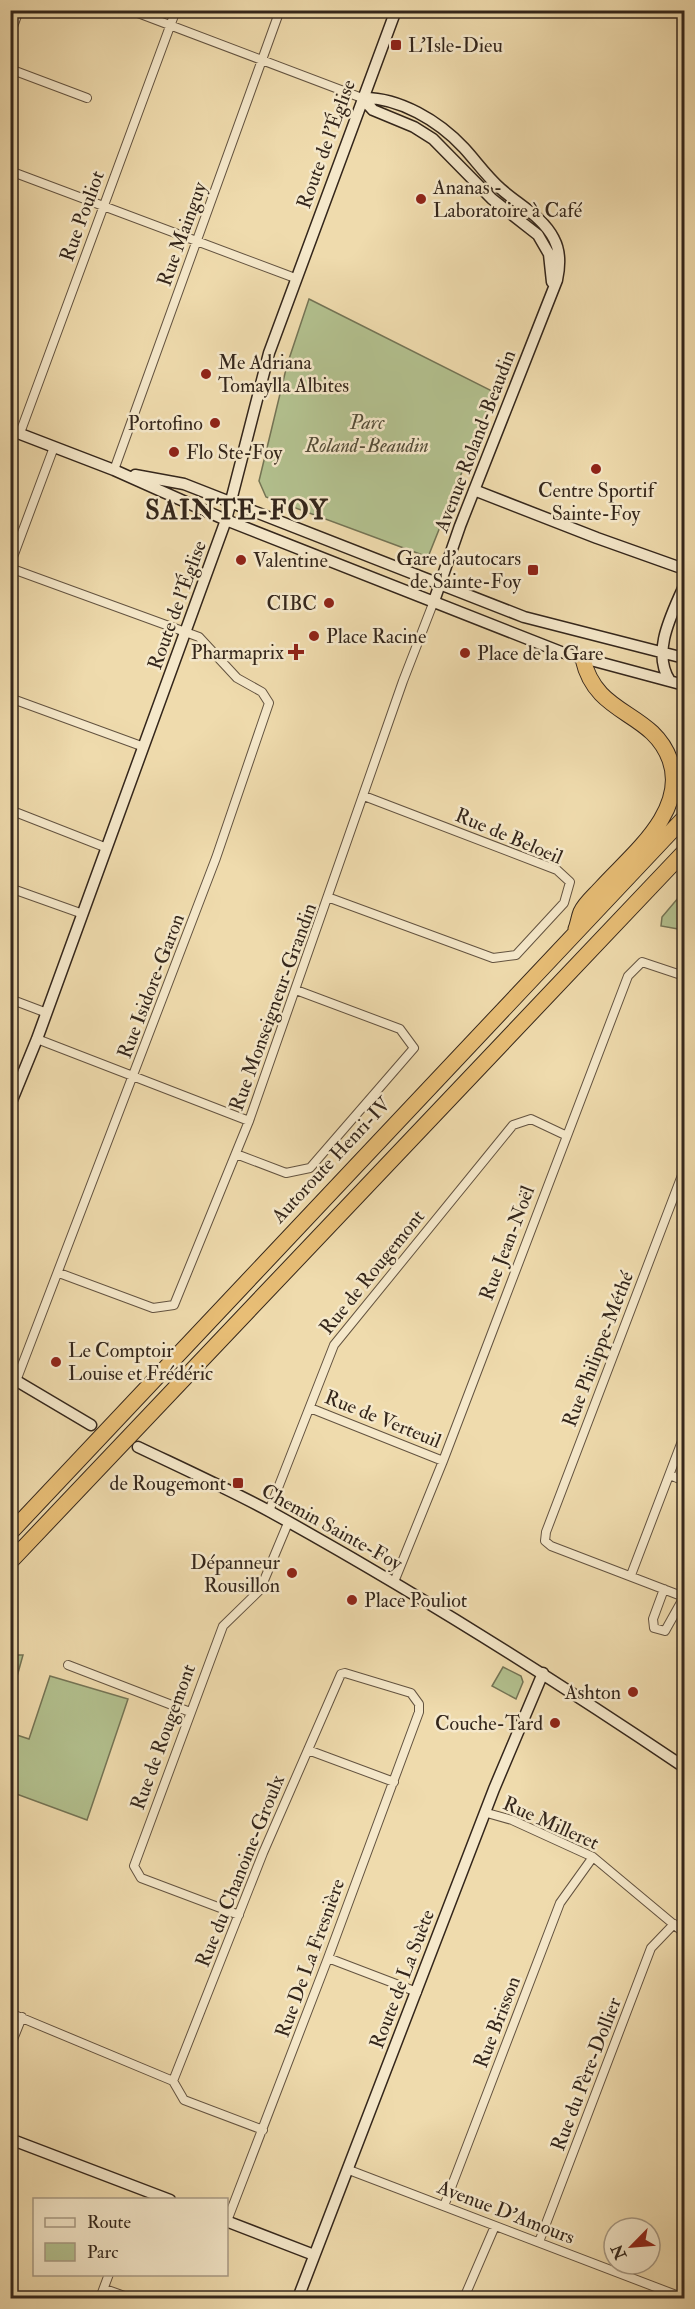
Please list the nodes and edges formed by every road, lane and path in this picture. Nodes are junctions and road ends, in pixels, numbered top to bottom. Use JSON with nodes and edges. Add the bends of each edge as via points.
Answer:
{"nodes":[{"id":1,"x":19,"y":10,"type":"edge"},
{"id":2,"x":130,"y":10,"type":"edge"},
{"id":3,"x":176,"y":10,"type":"edge"},
{"id":4,"x":280,"y":10,"type":"edge"},
{"id":5,"x":396,"y":10,"type":"edge"},
{"id":6,"x":171,"y":26,"type":"junction"},
{"id":7,"x":10,"y":35,"type":"edge"},
{"id":8,"x":263,"y":61,"type":"junction"},
{"id":9,"x":10,"y":69,"type":"edge"},
{"id":10,"x":87,"y":98,"type":"dead end"},
{"id":11,"x":362,"y":98,"type":"junction"},
{"id":12,"x":10,"y":171,"type":"edge"},
{"id":13,"x":104,"y":205,"type":"junction"},
{"id":14,"x":197,"y":241,"type":"junction"},
{"id":15,"x":295,"y":278,"type":"junction"},
{"id":16,"x":15,"y":431,"type":"edge"},
{"id":17,"x":54,"y":447,"type":"junction"},
{"id":18,"x":116,"y":470,"type":"junction"},
{"id":19,"x":474,"y":490,"type":"junction"},
{"id":20,"x":232,"y":503,"type":"junction"},
{"id":21,"x":226,"y":520,"type":"junction"},
{"id":22,"x":10,"y":566,"type":"edge"},
{"id":23,"x":684,"y":569,"type":"edge"},
{"id":24,"x":440,"y":585,"type":"junction"},
{"id":25,"x":684,"y":586,"type":"edge"},
{"id":26,"x":434,"y":601,"type":"junction"},
{"id":27,"x":186,"y":632,"type":"junction"},
{"id":28,"x":662,"y":652,"type":"junction"},
{"id":29,"x":684,"y":658,"type":"edge"},
{"id":30,"x":583,"y":659,"type":"junction"},
{"id":31,"x":670,"y":681,"type":"junction"},
{"id":32,"x":684,"y":685,"type":"edge"},
{"id":33,"x":10,"y":698,"type":"edge"},
{"id":34,"x":144,"y":747,"type":"junction"},
{"id":35,"x":364,"y":796,"type":"junction"},
{"id":36,"x":10,"y":810,"type":"edge"},
{"id":37,"x":684,"y":818,"type":"edge"},
{"id":38,"x":107,"y":848,"type":"junction"},
{"id":39,"x":684,"y":852,"type":"edge"},
{"id":40,"x":10,"y":888,"type":"edge"},
{"id":41,"x":330,"y":898,"type":"junction"},
{"id":42,"x":83,"y":914,"type":"junction"},
{"id":43,"x":575,"y":932,"type":"junction"},
{"id":44,"x":684,"y":976,"type":"edge"},
{"id":45,"x":297,"y":990,"type":"junction"},
{"id":46,"x":10,"y":999,"type":"edge"},
{"id":47,"x":47,"y":1013,"type":"junction"},
{"id":48,"x":38,"y":1039,"type":"junction"},
{"id":49,"x":135,"y":1076,"type":"junction"},
{"id":50,"x":10,"y":1105,"type":"edge"},
{"id":51,"x":249,"y":1121,"type":"junction"},
{"id":52,"x":565,"y":1135,"type":"junction"},
{"id":53,"x":236,"y":1154,"type":"junction"},
{"id":54,"x":684,"y":1170,"type":"edge"},
{"id":55,"x":58,"y":1273,"type":"junction"},
{"id":56,"x":13,"y":1379,"type":"edge"},
{"id":57,"x":310,"y":1408,"type":"junction"},
{"id":58,"x":91,"y":1425,"type":"dead end"},
{"id":59,"x":684,"y":1436,"type":"edge"},
{"id":60,"x":138,"y":1447,"type":"dead end"},
{"id":61,"x":443,"y":1461,"type":"junction"},
{"id":62,"x":670,"y":1475,"type":"junction"},
{"id":63,"x":684,"y":1481,"type":"edge"},
{"id":64,"x":269,"y":1512,"type":"junction"},
{"id":65,"x":288,"y":1523,"type":"junction"},
{"id":66,"x":10,"y":1533,"type":"edge"},
{"id":67,"x":10,"y":1562,"type":"edge"},
{"id":68,"x":630,"y":1575,"type":"junction"},
{"id":69,"x":394,"y":1582,"type":"junction"},
{"id":70,"x":664,"y":1589,"type":"junction"},
{"id":71,"x":684,"y":1597,"type":"edge"},
{"id":72,"x":68,"y":1665,"type":"dead end"},
{"id":73,"x":543,"y":1673,"type":"junction"},
{"id":74,"x":419,"y":1704,"type":"joint"},
{"id":75,"x":190,"y":1712,"type":"junction"},
{"id":76,"x":308,"y":1750,"type":"junction"},
{"id":77,"x":684,"y":1767,"type":"edge"},
{"id":78,"x":394,"y":1782,"type":"junction"},
{"id":79,"x":487,"y":1813,"type":"junction"},
{"id":80,"x":593,"y":1857,"type":"junction"},
{"id":81,"x":239,"y":1915,"type":"junction"},
{"id":82,"x":674,"y":1924,"type":"junction"},
{"id":83,"x":684,"y":1933,"type":"edge"},
{"id":84,"x":328,"y":1958,"type":"junction"},
{"id":85,"x":417,"y":1992,"type":"junction"},
{"id":86,"x":10,"y":2013,"type":"edge"},
{"id":87,"x":22,"y":2017,"type":"junction"},
{"id":88,"x":10,"y":2047,"type":"edge"},
{"id":89,"x":173,"y":2081,"type":"junction"},
{"id":90,"x":263,"y":2130,"type":"junction"},
{"id":91,"x":10,"y":2139,"type":"edge"},
{"id":92,"x":349,"y":2170,"type":"junction"},
{"id":93,"x":141,"y":2194,"type":"edge"},
{"id":94,"x":164,"y":2198,"type":"edge"},
{"id":95,"x":444,"y":2206,"type":"junction"},
{"id":96,"x":228,"y":2218,"type":"edge"},
{"id":97,"x":228,"y":2221,"type":"edge"},
{"id":98,"x":495,"y":2226,"type":"junction"},
{"id":99,"x":539,"y":2242,"type":"junction"},
{"id":100,"x":314,"y":2255,"type":"junction"},
{"id":101,"x":109,"y":2276,"type":"edge"},
{"id":102,"x":105,"y":2289,"type":"junction"},
{"id":103,"x":100,"y":2298,"type":"edge"},
{"id":104,"x":130,"y":2298,"type":"edge"},
{"id":105,"x":298,"y":2298,"type":"edge"},
{"id":106,"x":464,"y":2298,"type":"edge"},
{"id":107,"x":684,"y":2298,"type":"edge"}],
"edges":[{"from":1,"to":7,"type":"street"},
{"from":2,"to":6,"type":"street"},
{"from":3,"to":6,"type":"street","name":"Rue Pouliot"},
{"from":4,"to":8,"type":"street","name":"Rue Mainguy"},
{"from":5,"to":11,"type":"main road","name":"Route de l'Église"},
{"from":6,"to":8,"type":"street"},
{"from":6,"to":13,"type":"street","name":"Rue Pouliot"},
{"from":8,"to":11,"type":"street"},
{"from":8,"to":14,"type":"street","name":"Rue Mainguy"},
{"from":9,"to":10,"type":"street"},
{"from":11,"to":15,"type":"main road","name":"Route de l'Église"},
{"from":11,"to":19,"type":"main road","name":"Avenue Roland-Beaudin","via":[[373,110],[433,139],[492,199],[538,235],[549,254],[551,294]]},
{"from":12,"to":13,"type":"street"},
{"from":13,"to":14,"type":"street"},
{"from":13,"to":16,"type":"street","name":"Rue Pouliot"},
{"from":14,"to":15,"type":"street"},
{"from":14,"to":18,"type":"street","name":"Rue Mainguy"},
{"from":15,"to":20,"type":"main road","name":"Route de l'Église","via":[[269,353]]},
{"from":16,"to":17,"type":"main road"},
{"from":17,"to":18,"type":"main road"},
{"from":17,"to":22,"type":"street"},
{"from":18,"to":20,"type":"main road","via":[[184,484]]},
{"from":18,"to":21,"type":"main road"},
{"from":19,"to":23,"type":"main road"},
{"from":19,"to":24,"type":"main road","name":"Avenue Roland-Beaudin"},
{"from":20,"to":21,"type":"main road","name":"Route de l'Église"},
{"from":20,"to":24,"type":"main road"},
{"from":21,"to":26,"type":"main road"},
{"from":21,"to":27,"type":"main road","name":"Route de l'Église"},
{"from":22,"to":27,"type":"street"},
{"from":24,"to":26,"type":"main road","name":"Avenue Roland-Beaudin"},
{"from":24,"to":28,"type":"main road","via":[[524,618]]},
{"from":25,"to":28,"type":"main road"},
{"from":26,"to":30,"type":"main road"},
{"from":26,"to":35,"type":"street","name":"Rue Monseigneur-Grandin"},
{"from":27,"to":34,"type":"main road","name":"Route de l'Église"},
{"from":27,"to":49,"type":"street","name":"Rue Isidore-Garon","via":[[200,637],[237,678],[262,692],[269,703]]},
{"from":28,"to":29,"type":"main road"},
{"from":28,"to":31,"type":"main road","via":[[663,667]]},
{"from":30,"to":31,"type":"main road"},
{"from":30,"to":43,"type":"highway","via":[[591,683],[604,699],[640,722],[659,741],[670,759],[674,777],[670,801],[661,820],[582,910]]},
{"from":31,"to":32,"type":"main road"},
{"from":33,"to":34,"type":"street"},
{"from":34,"to":38,"type":"main road","name":"Route de l'Église"},
{"from":35,"to":41,"type":"street","name":"Rue Monseigneur-Grandin"},
{"from":35,"to":41,"type":"street","name":"Rue de Beloeil","via":[[557,870],[570,882],[564,903],[516,955],[493,958]]},
{"from":36,"to":38,"type":"street"},
{"from":37,"to":43,"type":"highway","name":"Autoroute Henri-IV"},
{"from":38,"to":42,"type":"main road","name":"Route de l'Église"},
{"from":39,"to":67,"type":"highway"},
{"from":40,"to":42,"type":"street"},
{"from":41,"to":45,"type":"street","name":"Rue Monseigneur-Grandin"},
{"from":42,"to":47,"type":"main road","name":"Route de l'Église"},
{"from":43,"to":66,"type":"highway","name":"Autoroute Henri-IV"},
{"from":44,"to":52,"type":"street","name":"Rue Jean-Noël","via":[[642,962],[628,976]]},
{"from":45,"to":51,"type":"street","name":"Rue Monseigneur-Grandin"},
{"from":45,"to":53,"type":"street","via":[[400,1029],[414,1048],[310,1168],[286,1173]]},
{"from":46,"to":47,"type":"street"},
{"from":47,"to":48,"type":"main road","name":"Route de l'Église"},
{"from":48,"to":49,"type":"street"},
{"from":48,"to":50,"type":"main road","name":"Route de l'Église"},
{"from":49,"to":51,"type":"street"},
{"from":49,"to":55,"type":"street","name":"Rue Isidore-Garon"},
{"from":51,"to":53,"type":"street","name":"Rue Monseigneur-Grandin"},
{"from":52,"to":57,"type":"street","name":"Rue de Rougemont","via":[[531,1119],[513,1125],[334,1345]]},
{"from":52,"to":61,"type":"street","name":"Rue Jean-Noël"},
{"from":53,"to":55,"type":"street","name":"Rue Monseigneur-Grandin","via":[[174,1305],[153,1308]]},
{"from":54,"to":68,"type":"street","name":"Rue Philippe-Méthé","via":[[546,1532],[545,1540],[551,1546]]},
{"from":55,"to":56,"type":"street","name":"Rue Isidore-Garon"},
{"from":56,"to":58,"type":"main road"},
{"from":57,"to":61,"type":"street","name":"Rue de Verteuil"},
{"from":57,"to":64,"type":"street","name":"Rue de Rougemont"},
{"from":59,"to":62,"type":"street"},
{"from":60,"to":64,"type":"main road","name":"Chemin Sainte-Foy"},
{"from":61,"to":69,"type":"street","name":"Rue Jean-Noël"},
{"from":62,"to":63,"type":"street"},
{"from":62,"to":68,"type":"street"},
{"from":64,"to":65,"type":"main road","name":"Chemin Sainte-Foy"},
{"from":65,"to":69,"type":"main road","name":"Chemin Sainte-Foy"},
{"from":65,"to":75,"type":"street","name":"Rue de Rougemont","via":[[260,1590],[223,1626]]},
{"from":68,"to":70,"type":"street"},
{"from":69,"to":73,"type":"main road","name":"Chemin Sainte-Foy"},
{"from":70,"to":71,"type":"street"},
{"from":70,"to":71,"type":"street","via":[[653,1619],[654,1628],[665,1631]]},
{"from":72,"to":75,"type":"street"},
{"from":73,"to":77,"type":"main road","name":"Chemin Sainte-Foy"},
{"from":73,"to":79,"type":"main road","name":"Route de La Suète"},
{"from":74,"to":76,"type":"street","name":"Rue du Chanoine-Groulx","via":[[411,1693],[342,1674]]},
{"from":74,"to":78,"type":"street","name":"Rue De La Fresnière"},
{"from":75,"to":81,"type":"street","name":"Rue de Rougemont","via":[[134,1866],[141,1878]]},
{"from":76,"to":78,"type":"street"},
{"from":76,"to":81,"type":"street","name":"Rue du Chanoine-Groulx"},
{"from":78,"to":84,"type":"street","name":"Rue De La Fresnière"},
{"from":79,"to":80,"type":"street","name":"Rue Milleret","via":[[512,1820]]},
{"from":79,"to":85,"type":"main road","name":"Route de La Suète"},
{"from":80,"to":82,"type":"street","name":"Rue Milleret"},
{"from":80,"to":95,"type":"street","name":"Rue Brisson","via":[[560,1903]]},
{"from":81,"to":89,"type":"street","name":"Rue du Chanoine-Groulx"},
{"from":82,"to":83,"type":"street","name":"Rue Milleret"},
{"from":82,"to":99,"type":"street","name":"Rue du Père-Dollier","via":[[651,1948]]},
{"from":84,"to":85,"type":"street"},
{"from":84,"to":90,"type":"street","name":"Rue De La Fresnière"},
{"from":85,"to":92,"type":"main road","name":"Route de La Suète"},
{"from":86,"to":87,"type":"street"},
{"from":87,"to":88,"type":"street"},
{"from":87,"to":89,"type":"street"},
{"from":89,"to":90,"type":"street","via":[[184,2100]]},
{"from":90,"to":96,"type":"street","name":"Rue De La Fresnière"},
{"from":91,"to":93,"type":"main road"},
{"from":92,"to":95,"type":"street","name":"Avenue D'Amours"},
{"from":92,"to":100,"type":"main road","name":"Route de La Suète"},
{"from":93,"to":94,"type":"main road"},
{"from":95,"to":98,"type":"street","name":"Avenue D'Amours"},
{"from":97,"to":100,"type":"main road"},
{"from":98,"to":99,"type":"street","name":"Avenue D'Amours"},
{"from":98,"to":106,"type":"street"},
{"from":99,"to":107,"type":"street","name":"Avenue D'Amours"},
{"from":100,"to":105,"type":"main road","name":"Route de La Suète"},
{"from":101,"to":102,"type":"street"},
{"from":102,"to":103,"type":"street"},
{"from":102,"to":104,"type":"street"}]}
